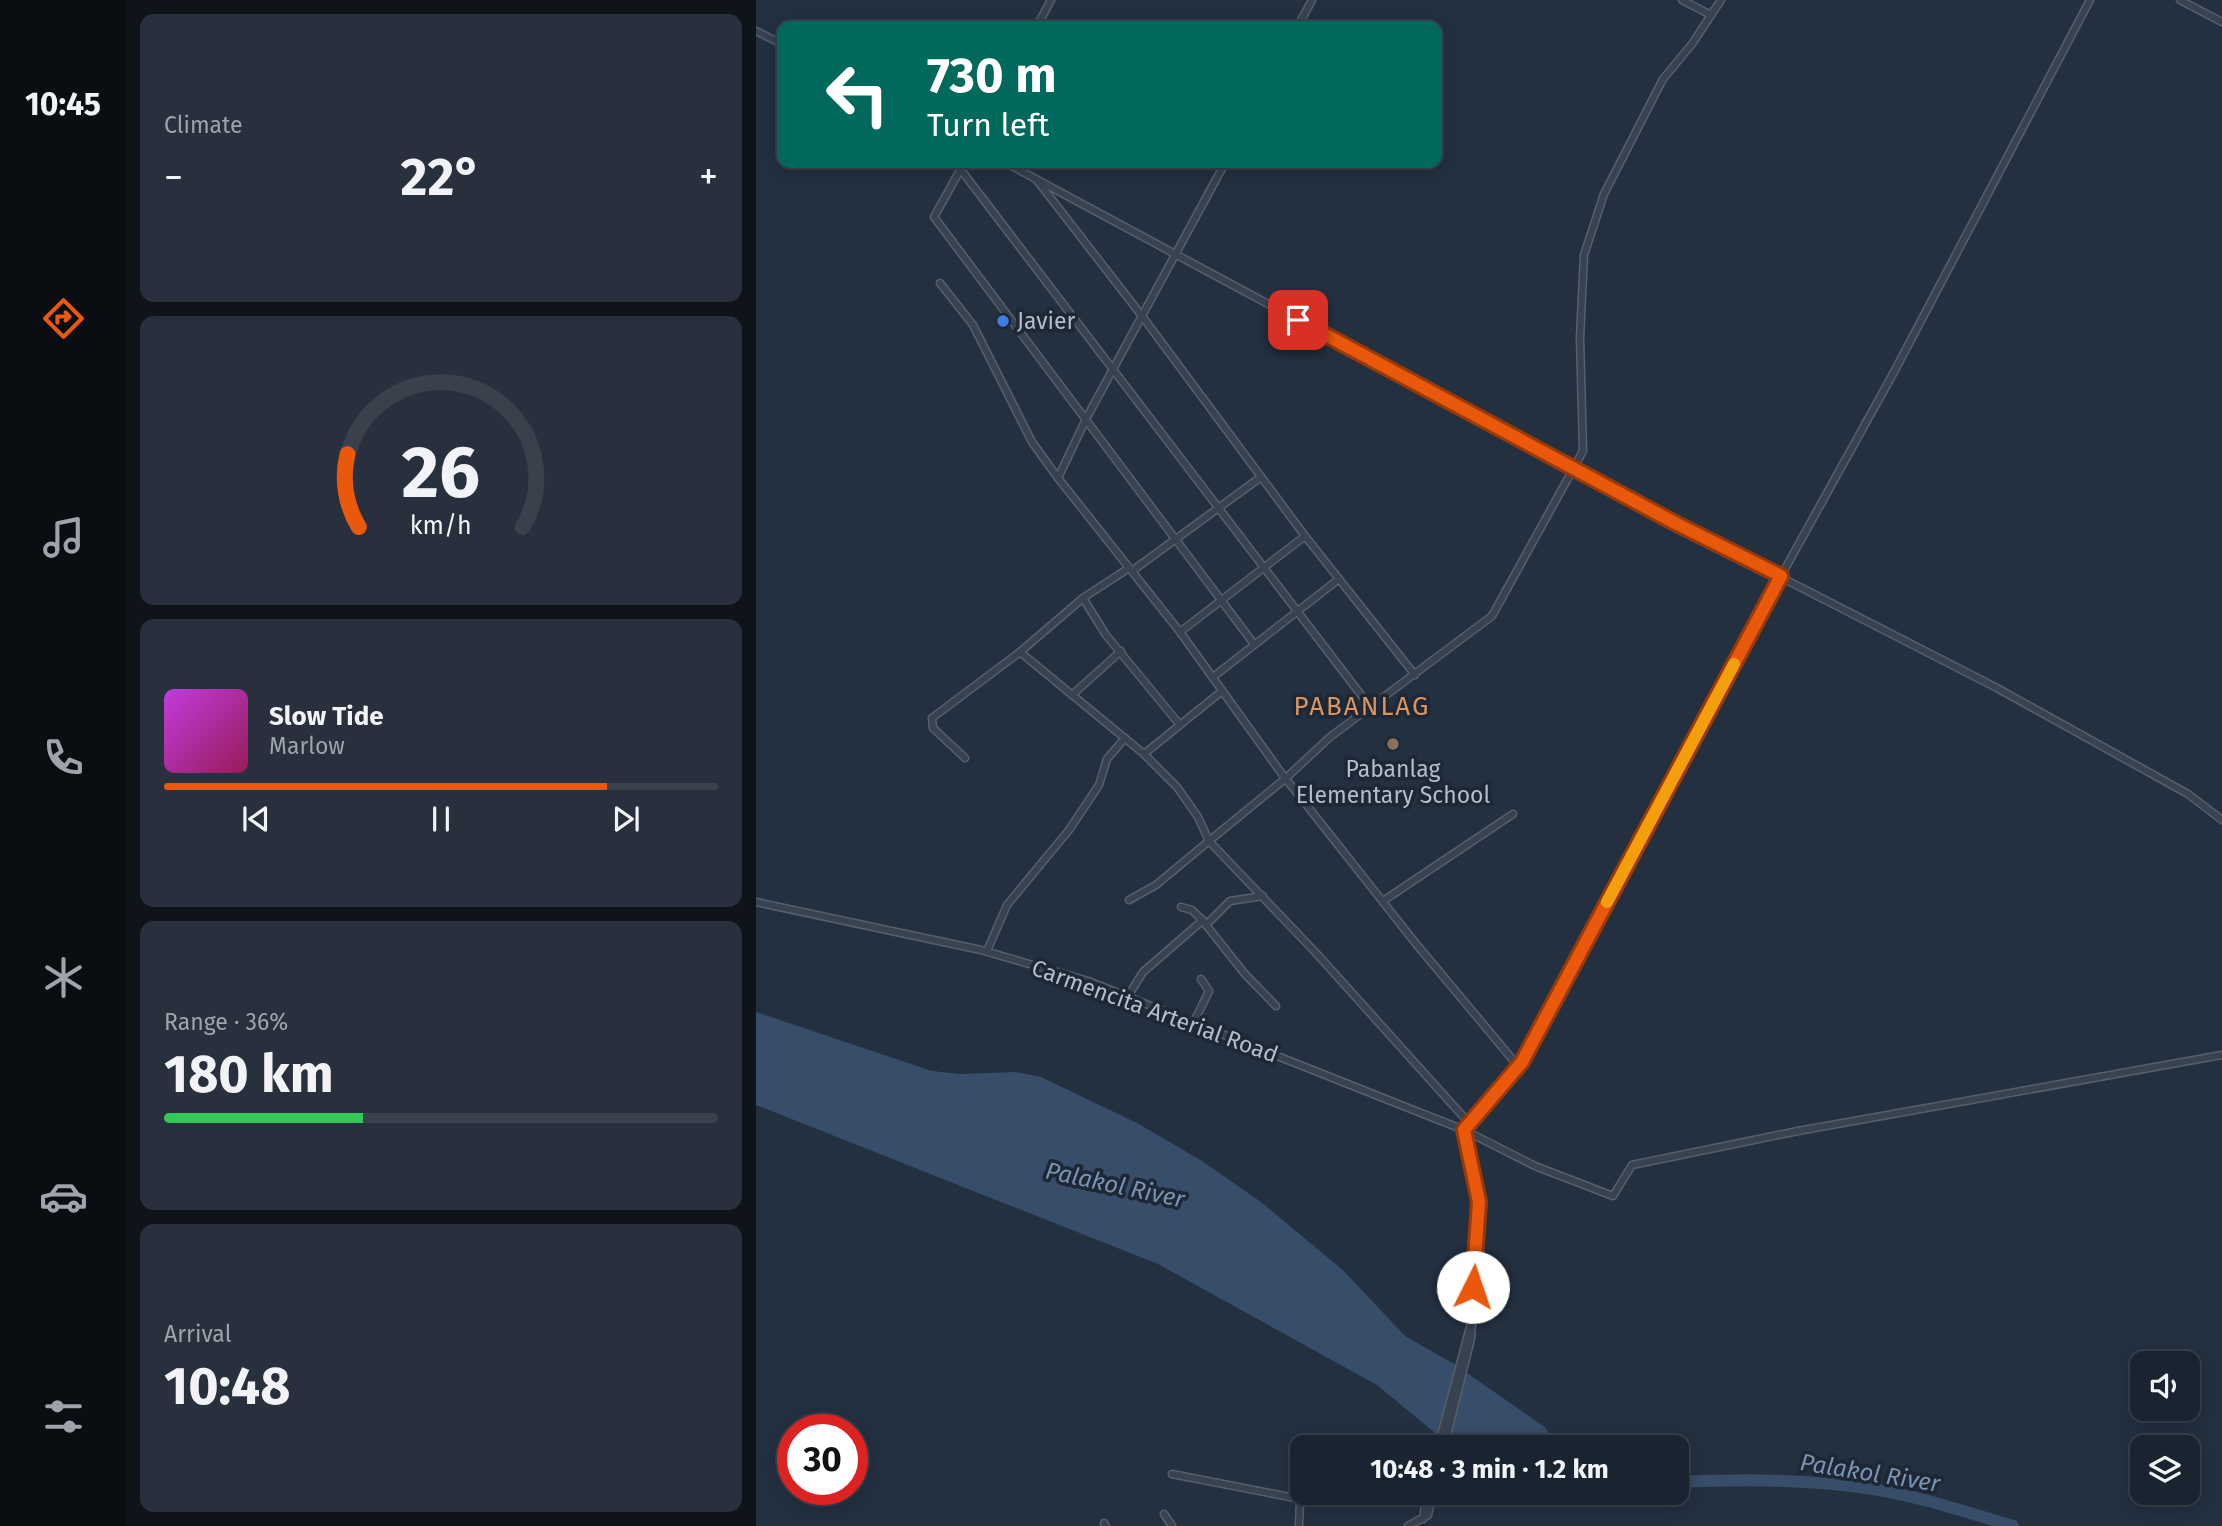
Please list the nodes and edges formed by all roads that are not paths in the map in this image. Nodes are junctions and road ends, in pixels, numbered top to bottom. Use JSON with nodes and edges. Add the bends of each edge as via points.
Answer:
{"nodes":[{"id":1,"x":1051,"y":0,"type":"edge"},
{"id":2,"x":1312,"y":0,"type":"edge"},
{"id":3,"x":1682,"y":0,"type":"edge"},
{"id":4,"x":1721,"y":0,"type":"edge"},
{"id":5,"x":2090,"y":0,"type":"edge"},
{"id":6,"x":2180,"y":0,"type":"edge"},
{"id":7,"x":1711,"y":15,"type":"junction"},
{"id":8,"x":1040,"y":21,"type":"edge"},
{"id":9,"x":1301,"y":21,"type":"edge"},
{"id":10,"x":2222,"y":22,"type":"edge"},
{"id":11,"x":756,"y":31,"type":"edge"},
{"id":12,"x":777,"y":42,"type":"edge"},
{"id":13,"x":961,"y":168,"type":"edge"},
{"id":14,"x":963,"y":168,"type":"edge"},
{"id":15,"x":1016,"y":168,"type":"edge"},
{"id":16,"x":1222,"y":168,"type":"edge"},
{"id":17,"x":1035,"y":178,"type":"junction"},
{"id":18,"x":1176,"y":255,"type":"junction"},
{"id":19,"x":940,"y":283,"type":"dead end"},
{"id":20,"x":1142,"y":316,"type":"junction"},
{"id":21,"x":1114,"y":369,"type":"junction"},
{"id":22,"x":1087,"y":417,"type":"junction"},
{"id":23,"x":1573,"y":468,"type":"junction"},
{"id":24,"x":1261,"y":477,"type":"junction"},
{"id":25,"x":1058,"y":478,"type":"junction"},
{"id":26,"x":1220,"y":508,"type":"junction"},
{"id":27,"x":1305,"y":536,"type":"junction"},
{"id":28,"x":1176,"y":538,"type":"junction"},
{"id":29,"x":1265,"y":568,"type":"junction"},
{"id":30,"x":1130,"y":570,"type":"junction"},
{"id":31,"x":1781,"y":576,"type":"junction"},
{"id":32,"x":1339,"y":579,"type":"junction"},
{"id":33,"x":1083,"y":598,"type":"junction"},
{"id":34,"x":1222,"y":601,"type":"junction"},
{"id":35,"x":1298,"y":611,"type":"junction"},
{"id":36,"x":1180,"y":632,"type":"junction"},
{"id":37,"x":1254,"y":644,"type":"junction"},
{"id":38,"x":1121,"y":651,"type":"junction"},
{"id":39,"x":1020,"y":652,"type":"junction"},
{"id":40,"x":1415,"y":675,"type":"junction"},
{"id":41,"x":1213,"y":677,"type":"junction"},
{"id":42,"x":1222,"y":691,"type":"junction"},
{"id":43,"x":1072,"y":695,"type":"junction"},
{"id":44,"x":1371,"y":708,"type":"junction"},
{"id":45,"x":1180,"y":725,"type":"junction"},
{"id":46,"x":1125,"y":738,"type":"junction"},
{"id":47,"x":1144,"y":754,"type":"junction"},
{"id":48,"x":965,"y":758,"type":"dead end"},
{"id":49,"x":1286,"y":778,"type":"junction"},
{"id":50,"x":1513,"y":814,"type":"dead end"},
{"id":51,"x":2222,"y":820,"type":"edge"},
{"id":52,"x":1209,"y":841,"type":"junction"},
{"id":53,"x":1263,"y":897,"type":"junction"},
{"id":54,"x":1129,"y":900,"type":"dead end"},
{"id":55,"x":1383,"y":901,"type":"junction"},
{"id":56,"x":756,"y":902,"type":"edge"},
{"id":57,"x":1181,"y":907,"type":"dead end"},
{"id":58,"x":1205,"y":923,"type":"junction"},
{"id":59,"x":987,"y":951,"type":"junction"},
{"id":60,"x":1201,"y":979,"type":"dead end"},
{"id":61,"x":1128,"y":996,"type":"junction"},
{"id":62,"x":1276,"y":1006,"type":"dead end"},
{"id":63,"x":1194,"y":1022,"type":"junction"},
{"id":64,"x":2222,"y":1055,"type":"edge"},
{"id":65,"x":1518,"y":1066,"type":"junction"},
{"id":66,"x":1469,"y":1123,"type":"junction"},
{"id":67,"x":1464,"y":1130,"type":"junction"},
{"id":68,"x":1468,"y":1339,"type":"junction"},
{"id":69,"x":1441,"y":1435,"type":"edge"},
{"id":70,"x":1447,"y":1435,"type":"edge"},
{"id":71,"x":1172,"y":1474,"type":"dead end"},
{"id":72,"x":1425,"y":1505,"type":"edge"},
{"id":73,"x":1428,"y":1505,"type":"edge"},
{"id":74,"x":1164,"y":1514,"type":"dead end"},
{"id":75,"x":1424,"y":1516,"type":"junction"},
{"id":76,"x":1172,"y":1526,"type":"edge"},
{"id":77,"x":1299,"y":1526,"type":"edge"},
{"id":78,"x":1408,"y":1526,"type":"edge"}],
"edges":[{"from":1,"to":8,"type":"street"},
{"from":2,"to":9,"type":"street"},
{"from":3,"to":7,"type":"street"},
{"from":4,"to":7,"type":"street"},
{"from":5,"to":31,"type":"street","via":[[1895,372]]},
{"from":6,"to":10,"type":"street"},
{"from":7,"to":23,"type":"street","via":[[1662,79],[1604,194],[1584,255],[1580,338],[1583,451]]},
{"from":11,"to":12,"type":"street"},
{"from":13,"to":22,"type":"street","via":[[934,217]]},
{"from":14,"to":21,"type":"street"},
{"from":15,"to":17,"type":"street"},
{"from":16,"to":18,"type":"street"},
{"from":17,"to":18,"type":"street"},
{"from":17,"to":20,"type":"street"},
{"from":18,"to":20,"type":"street"},
{"from":18,"to":23,"type":"street"},
{"from":19,"to":25,"type":"street","via":[[973,325],[1032,442]]},
{"from":20,"to":21,"type":"street"},
{"from":20,"to":24,"type":"street"},
{"from":21,"to":22,"type":"street"},
{"from":21,"to":26,"type":"street"},
{"from":22,"to":25,"type":"street"},
{"from":22,"to":28,"type":"street"},
{"from":23,"to":31,"type":"street"},
{"from":23,"to":40,"type":"street","via":[[1492,616]]},
{"from":24,"to":26,"type":"street"},
{"from":24,"to":27,"type":"street"},
{"from":25,"to":30,"type":"street"},
{"from":26,"to":28,"type":"street"},
{"from":26,"to":29,"type":"street"},
{"from":27,"to":29,"type":"street"},
{"from":27,"to":32,"type":"street"},
{"from":28,"to":30,"type":"street"},
{"from":28,"to":34,"type":"street"},
{"from":29,"to":34,"type":"street"},
{"from":29,"to":35,"type":"street"},
{"from":30,"to":33,"type":"street"},
{"from":30,"to":36,"type":"street"},
{"from":31,"to":51,"type":"street","via":[[2140,766]]},
{"from":31,"to":65,"type":"street"},
{"from":32,"to":35,"type":"street"},
{"from":32,"to":40,"type":"street"},
{"from":33,"to":38,"type":"street"},
{"from":33,"to":39,"type":"street"},
{"from":34,"to":36,"type":"street"},
{"from":34,"to":37,"type":"street"},
{"from":35,"to":37,"type":"street"},
{"from":35,"to":44,"type":"street"},
{"from":36,"to":41,"type":"street"},
{"from":37,"to":41,"type":"street"},
{"from":38,"to":43,"type":"street"},
{"from":38,"to":45,"type":"street"},
{"from":39,"to":43,"type":"street"},
{"from":39,"to":48,"type":"street","via":[[932,718],[933,728]]},
{"from":40,"to":44,"type":"street"},
{"from":41,"to":42,"type":"street"},
{"from":42,"to":45,"type":"street"},
{"from":42,"to":49,"type":"street"},
{"from":43,"to":46,"type":"street"},
{"from":44,"to":49,"type":"street","via":[[1330,737]]},
{"from":45,"to":47,"type":"street"},
{"from":46,"to":47,"type":"street"},
{"from":46,"to":59,"type":"street","via":[[1107,759],[1100,785],[1069,830],[1011,898]]},
{"from":47,"to":52,"type":"street","via":[[1177,787]]},
{"from":49,"to":52,"type":"street"},
{"from":49,"to":55,"type":"street"},
{"from":50,"to":55,"type":"street"},
{"from":52,"to":53,"type":"street"},
{"from":52,"to":54,"type":"street","via":[[1156,885]]},
{"from":53,"to":58,"type":"street","via":[[1230,901]]},
{"from":53,"to":66,"type":"street"},
{"from":55,"to":65,"type":"street"},
{"from":56,"to":59,"type":"street","name":"Carmencita Arterial Road"},
{"from":57,"to":58,"type":"street","via":[[1192,910]]},
{"from":58,"to":61,"type":"street","via":[[1143,972]]},
{"from":58,"to":62,"type":"street"},
{"from":59,"to":61,"type":"street","name":"Carmencita Arterial Road"},
{"from":60,"to":63,"type":"street","via":[[1209,990]]},
{"from":61,"to":63,"type":"street","name":"Carmencita Arterial Road"},
{"from":63,"to":67,"type":"street","name":"Carmencita Arterial Road"},
{"from":64,"to":67,"type":"street","name":"Carmencita Arterial Road","via":[[1632,1165],[1613,1196],[1535,1166]]},
{"from":65,"to":66,"type":"street"},
{"from":66,"to":67,"type":"street"},
{"from":67,"to":68,"type":"street","via":[[1479,1202]]},
{"from":68,"to":69,"type":"street"},
{"from":68,"to":70,"type":"street"},
{"from":71,"to":77,"type":"street","via":[[1295,1498],[1300,1501]]},
{"from":72,"to":75,"type":"street"},
{"from":73,"to":75,"type":"street"},
{"from":74,"to":76,"type":"street"},
{"from":75,"to":78,"type":"street"}]}
